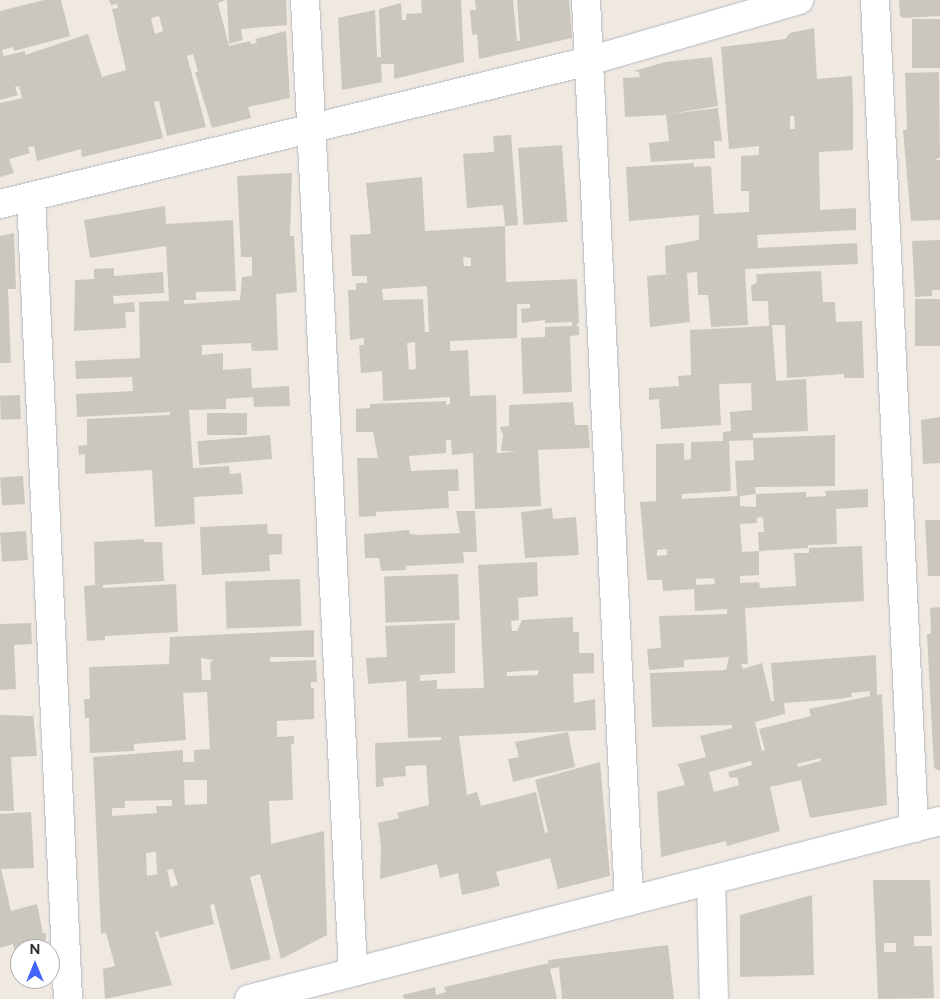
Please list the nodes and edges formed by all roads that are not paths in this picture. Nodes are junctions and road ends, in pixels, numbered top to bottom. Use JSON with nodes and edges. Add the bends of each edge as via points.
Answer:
{"nodes":[{"id":1,"x":305,"y":0,"type":"edge"},
{"id":2,"x":586,"y":0,"type":"edge"},
{"id":3,"x":799,"y":0,"type":"edge"},
{"id":4,"x":876,"y":0,"type":"edge"},
{"id":5,"x":589,"y":61,"type":"junction"},
{"id":6,"x":311,"y":128,"type":"junction"},
{"id":7,"x":31,"y":197,"type":"junction"},
{"id":8,"x":0,"y":204,"type":"edge"},
{"id":9,"x":927,"y":824,"type":"edge"},
{"id":10,"x":711,"y":880,"type":"junction"},
{"id":11,"x":629,"y":901,"type":"junction"},
{"id":12,"x":353,"y":972,"type":"junction"},
{"id":13,"x":68,"y":999,"type":"edge"},
{"id":14,"x":249,"y":999,"type":"edge"},
{"id":15,"x":714,"y":999,"type":"edge"}],
"edges":[{"from":1,"to":6,"type":"street"},
{"from":2,"to":5,"type":"street"},
{"from":3,"to":5,"type":"street"},
{"from":4,"to":9,"type":"street"},
{"from":5,"to":6,"type":"street"},
{"from":5,"to":11,"type":"street"},
{"from":6,"to":7,"type":"street"},
{"from":6,"to":12,"type":"street"},
{"from":7,"to":8,"type":"street"},
{"from":7,"to":13,"type":"street"},
{"from":9,"to":10,"type":"street"},
{"from":10,"to":11,"type":"street"},
{"from":10,"to":15,"type":"street"},
{"from":11,"to":12,"type":"street"},
{"from":12,"to":14,"type":"street"}]}
